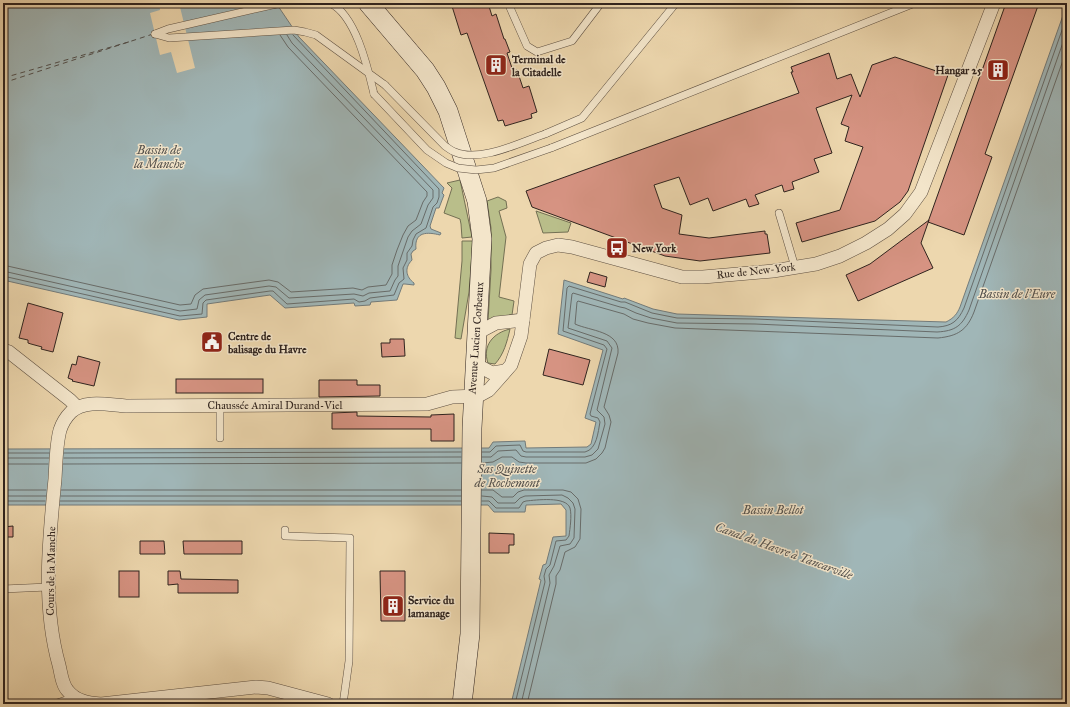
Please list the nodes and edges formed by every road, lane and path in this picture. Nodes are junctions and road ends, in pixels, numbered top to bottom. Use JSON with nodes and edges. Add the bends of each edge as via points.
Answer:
{"nodes":[{"id":1,"x":281,"y":3,"type":"edge"},
{"id":2,"x":330,"y":3,"type":"edge"},
{"id":3,"x":368,"y":3,"type":"edge"},
{"id":4,"x":508,"y":3,"type":"edge"},
{"id":5,"x":601,"y":3,"type":"edge"},
{"id":6,"x":676,"y":3,"type":"edge"},
{"id":7,"x":914,"y":3,"type":"edge"},
{"id":8,"x":994,"y":3,"type":"edge"},
{"id":9,"x":276,"y":4,"type":"edge"},
{"id":10,"x":369,"y":73,"type":"junction"},
{"id":11,"x":779,"y":212,"type":"dead end"},
{"id":12,"x":795,"y":267,"type":"junction"},
{"id":13,"x":523,"y":320,"type":"junction"},
{"id":14,"x":477,"y":333,"type":"junction"},
{"id":15,"x":3,"y":350,"type":"edge"},
{"id":16,"x":475,"y":364,"type":"junction"},
{"id":17,"x":505,"y":371,"type":"junction"},
{"id":18,"x":473,"y":396,"type":"junction"},
{"id":19,"x":220,"y":405,"type":"junction"},
{"id":20,"x":77,"y":407,"type":"junction"},
{"id":21,"x":220,"y":438,"type":"dead end"},
{"id":22,"x":285,"y":530,"type":"dead end"},
{"id":23,"x":48,"y":587,"type":"junction"},
{"id":24,"x":3,"y":589,"type":"edge"},
{"id":25,"x":75,"y":697,"type":"junction"},
{"id":26,"x":54,"y":704,"type":"edge"},
{"id":27,"x":328,"y":704,"type":"edge"},
{"id":28,"x":343,"y":704,"type":"edge"},
{"id":29,"x":462,"y":704,"type":"edge"}],
"edges":[{"from":1,"to":9,"type":"lane"},
{"from":2,"to":10,"type":"lane","via":[[346,17],[357,37]]},
{"from":3,"to":14,"type":"main road","name":"Avenue Lucien Corbeaux","via":[[425,70],[448,111],[459,143],[477,201],[482,239]]},
{"from":4,"to":5,"type":"lane","via":[[527,46],[537,52],[572,41]]},
{"from":6,"to":10,"type":"lane","bridge":true,"via":[[582,118],[493,153],[456,153],[445,146],[385,85]]},
{"from":7,"to":10,"type":"lane","bridge":true,"via":[[551,148],[494,168],[458,168],[427,150],[374,94]]},
{"from":8,"to":12,"type":"street","name":"Rue de New-York","via":[[921,192],[906,214],[888,229],[840,256],[816,264]]},
{"from":9,"to":10,"type":"lane","via":[[155,34],[169,38],[294,30],[305,32],[316,36]]},
{"from":11,"to":12,"type":"lane"},
{"from":12,"to":13,"type":"street","name":"Rue de New-York","via":[[711,277],[682,277],[558,245],[536,253],[530,264]]},
{"from":13,"to":14,"type":"street","via":[[496,323]]},
{"from":13,"to":17,"type":"street","name":"Rue de New-York","via":[[521,336],[511,365]]},
{"from":14,"to":16,"type":"main road","name":"Avenue Lucien Corbeaux"},
{"from":15,"to":20,"type":"street","via":[[34,371]]},
{"from":16,"to":17,"type":"street","via":[[492,373]]},
{"from":16,"to":18,"type":"main road","name":"Avenue Lucien Corbeaux"},
{"from":17,"to":18,"type":"street","name":"Rue de New-York","via":[[489,390]]},
{"from":18,"to":19,"type":"street","name":"Chaussée Amiral Durand-Viel","via":[[452,397],[427,404]]},
{"from":18,"to":29,"type":"main road","name":"Avenue Lucien Corbeaux","via":[[470,634]]},
{"from":19,"to":20,"type":"street","name":"Chaussée Amiral Durand-Viel","via":[[90,404]]},
{"from":19,"to":21,"type":"lane"},
{"from":20,"to":23,"type":"street","name":"Cours de la Manche","via":[[66,418],[60,431]]},
{"from":22,"to":28,"type":"lane","via":[[285,536],[350,538],[350,661]]},
{"from":23,"to":24,"type":"lane"},
{"from":23,"to":25,"type":"street","name":"Cours de la Manche","via":[[53,646],[67,690]]},
{"from":25,"to":26,"type":"lane"},
{"from":25,"to":27,"type":"street","via":[[88,703],[101,704],[268,688]]}]}
